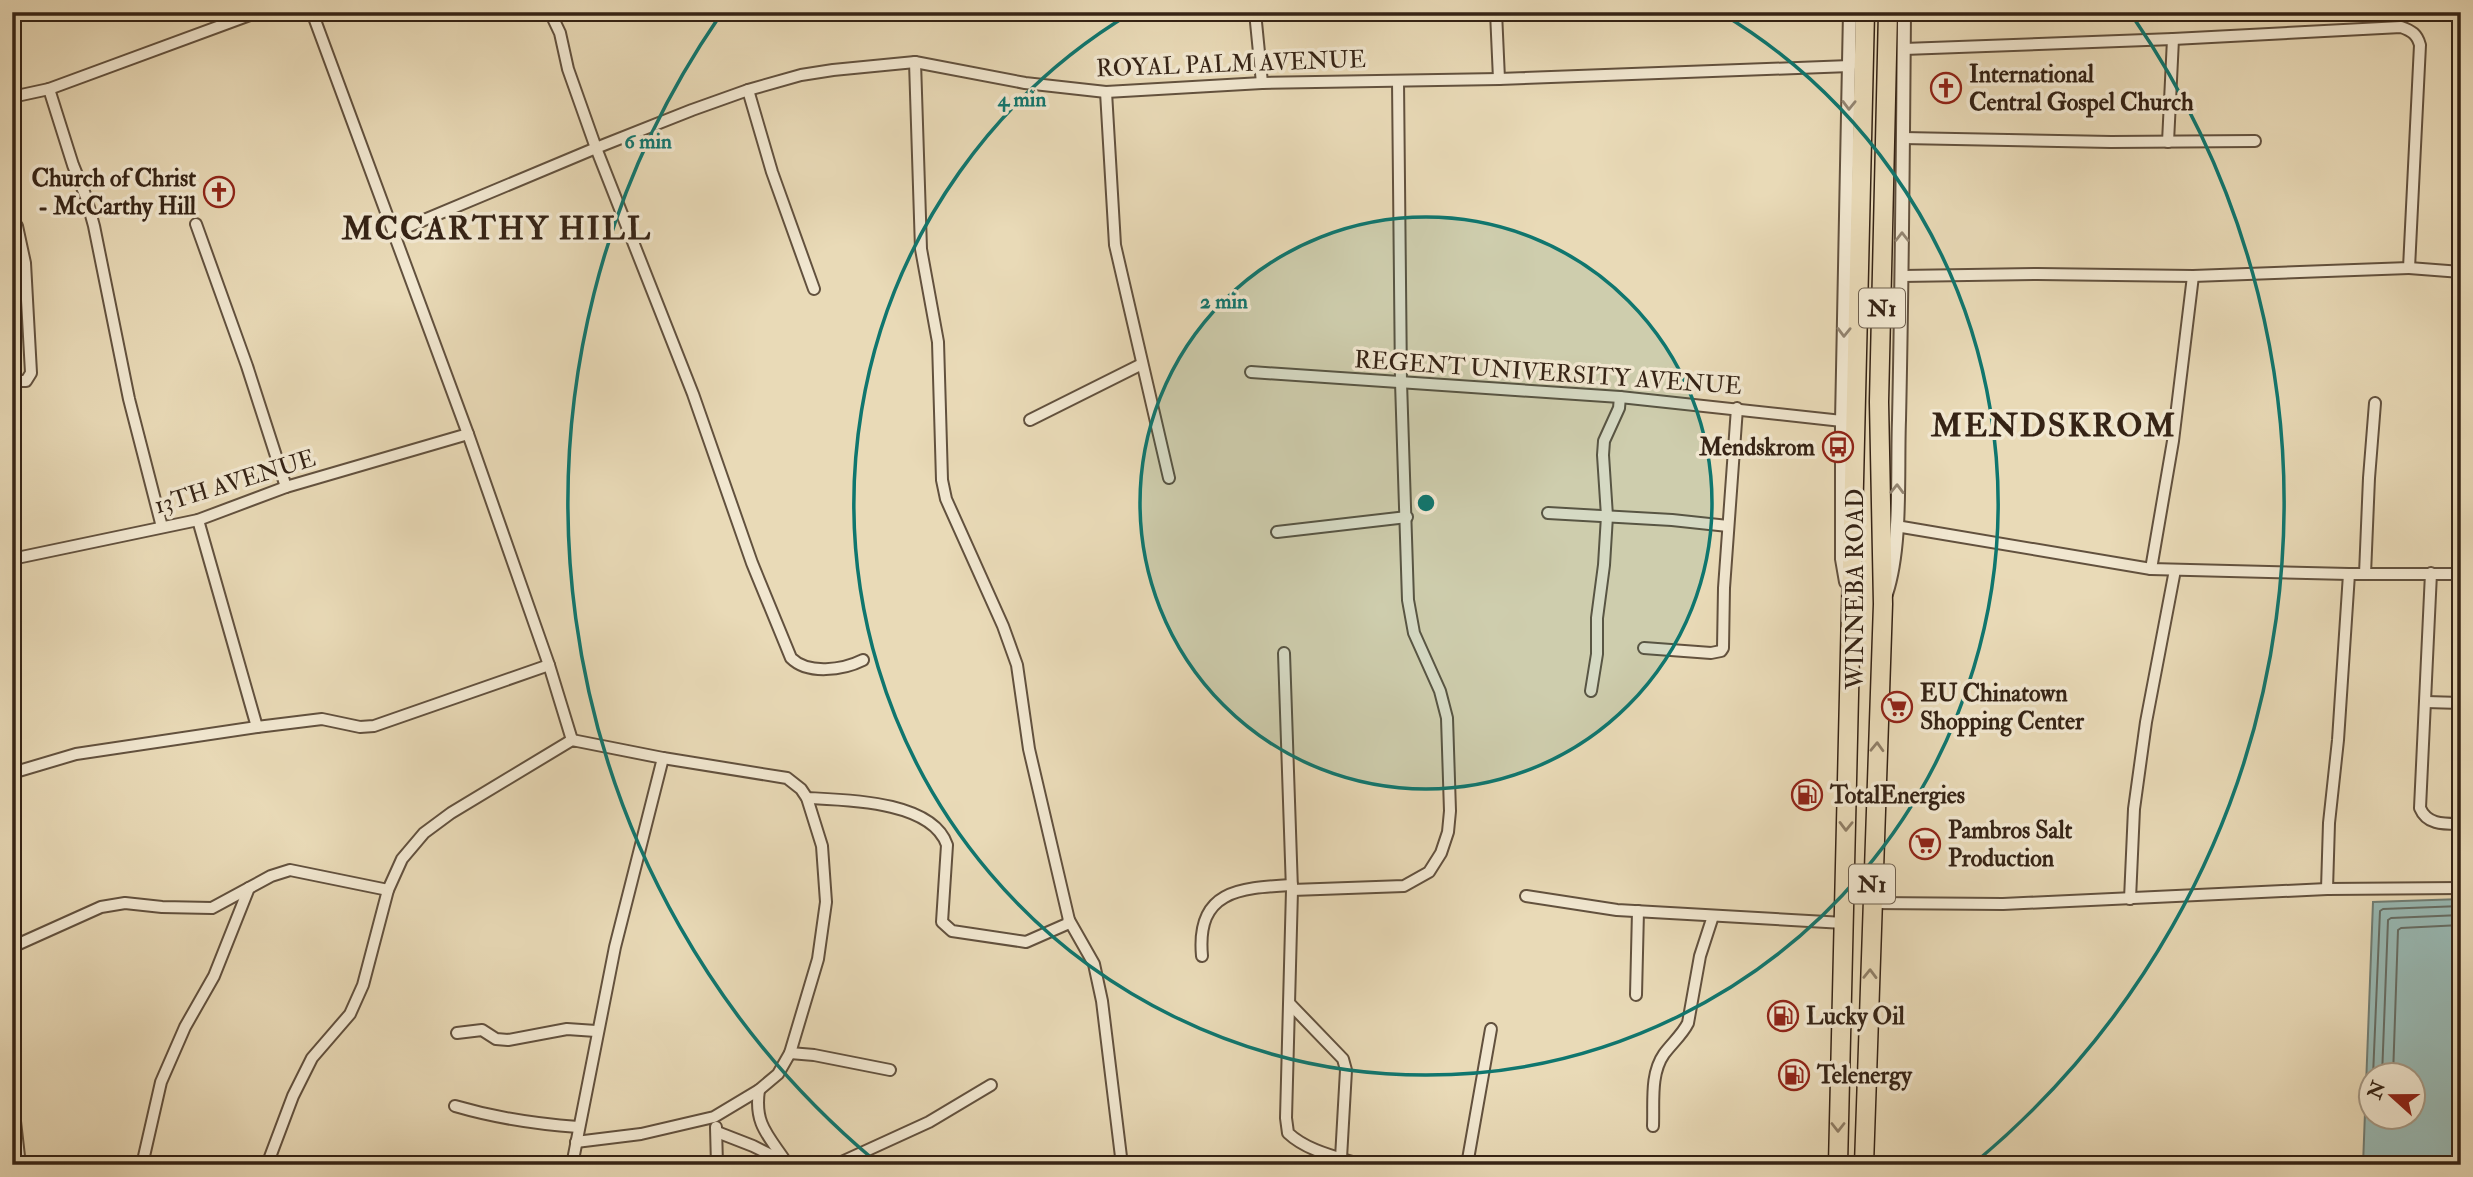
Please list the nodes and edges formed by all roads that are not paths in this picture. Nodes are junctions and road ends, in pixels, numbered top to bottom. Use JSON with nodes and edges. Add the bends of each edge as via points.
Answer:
{"nodes":[{"id":1,"x":258,"y":12,"type":"edge"},
{"id":2,"x":312,"y":12,"type":"edge"},
{"id":3,"x":550,"y":12,"type":"edge"},
{"id":4,"x":1255,"y":12,"type":"edge"},
{"id":5,"x":1496,"y":12,"type":"edge"},
{"id":6,"x":1850,"y":12,"type":"edge"},
{"id":7,"x":1865,"y":12,"type":"edge"},
{"id":8,"x":1888,"y":12,"type":"edge"},
{"id":9,"x":1904,"y":12,"type":"edge"},
{"id":10,"x":2173,"y":39,"type":"junction"},
{"id":11,"x":1903,"y":49,"type":"junction"},
{"id":12,"x":915,"y":62,"type":"junction"},
{"id":13,"x":1850,"y":66,"type":"junction"},
{"id":14,"x":1499,"y":79,"type":"junction"},
{"id":15,"x":1398,"y":80,"type":"junction"},
{"id":16,"x":1262,"y":83,"type":"junction"},
{"id":17,"x":49,"y":89,"type":"junction"},
{"id":18,"x":748,"y":90,"type":"junction"},
{"id":19,"x":1105,"y":92,"type":"junction"},
{"id":20,"x":12,"y":97,"type":"edge"},
{"id":21,"x":1903,"y":138,"type":"junction"},
{"id":22,"x":2255,"y":141,"type":"dead end"},
{"id":23,"x":2168,"y":142,"type":"junction"},
{"id":24,"x":596,"y":148,"type":"junction"},
{"id":25,"x":196,"y":224,"type":"dead end"},
{"id":26,"x":17,"y":226,"type":"dead end"},
{"id":27,"x":393,"y":233,"type":"junction"},
{"id":28,"x":25,"y":263,"type":"junction"},
{"id":29,"x":12,"y":265,"type":"edge"},
{"id":30,"x":2409,"y":268,"type":"junction"},
{"id":31,"x":2461,"y":272,"type":"edge"},
{"id":32,"x":1902,"y":276,"type":"junction"},
{"id":33,"x":2193,"y":276,"type":"junction"},
{"id":34,"x":814,"y":289,"type":"dead end"},
{"id":35,"x":1142,"y":364,"type":"junction"},
{"id":36,"x":1251,"y":373,"type":"dead end"},
{"id":37,"x":12,"y":381,"type":"edge"},
{"id":38,"x":1401,"y":382,"type":"junction"},
{"id":39,"x":1620,"y":397,"type":"junction"},
{"id":40,"x":2375,"y":403,"type":"dead end"},
{"id":41,"x":1737,"y":408,"type":"junction"},
{"id":42,"x":1030,"y":420,"type":"dead end"},
{"id":43,"x":1842,"y":421,"type":"junction"},
{"id":44,"x":468,"y":434,"type":"junction"},
{"id":45,"x":1169,"y":478,"type":"dead end"},
{"id":46,"x":286,"y":487,"type":"junction"},
{"id":47,"x":1548,"y":513,"type":"dead end"},
{"id":48,"x":1607,"y":516,"type":"junction"},
{"id":49,"x":1407,"y":517,"type":"junction"},
{"id":50,"x":198,"y":520,"type":"junction"},
{"id":51,"x":1728,"y":526,"type":"junction"},
{"id":52,"x":1896,"y":526,"type":"junction"},
{"id":53,"x":162,"y":527,"type":"junction"},
{"id":54,"x":1277,"y":532,"type":"dead end"},
{"id":55,"x":12,"y":559,"type":"edge"},
{"id":56,"x":2151,"y":569,"type":"junction"},
{"id":57,"x":2175,"y":570,"type":"junction"},
{"id":58,"x":2431,"y":573,"type":"junction"},
{"id":59,"x":2349,"y":574,"type":"junction"},
{"id":60,"x":2365,"y":574,"type":"junction"},
{"id":61,"x":2461,"y":574,"type":"edge"},
{"id":62,"x":1883,"y":604,"type":"junction"},
{"id":63,"x":1853,"y":611,"type":"junction"},
{"id":64,"x":1644,"y":648,"type":"dead end"},
{"id":65,"x":1284,"y":653,"type":"dead end"},
{"id":66,"x":863,"y":660,"type":"dead end"},
{"id":67,"x":549,"y":665,"type":"junction"},
{"id":68,"x":1591,"y":691,"type":"dead end"},
{"id":69,"x":2426,"y":702,"type":"junction"},
{"id":70,"x":2461,"y":703,"type":"edge"},
{"id":71,"x":257,"y":727,"type":"junction"},
{"id":72,"x":572,"y":740,"type":"junction"},
{"id":73,"x":663,"y":758,"type":"junction"},
{"id":74,"x":12,"y":773,"type":"edge"},
{"id":75,"x":807,"y":799,"type":"junction"},
{"id":76,"x":2461,"y":824,"type":"edge"},
{"id":77,"x":249,"y":888,"type":"junction"},
{"id":78,"x":1292,"y":888,"type":"junction"},
{"id":79,"x":2461,"y":888,"type":"edge"},
{"id":80,"x":2327,"y":889,"type":"junction"},
{"id":81,"x":388,"y":890,"type":"junction"},
{"id":82,"x":1526,"y":896,"type":"dead end"},
{"id":83,"x":2130,"y":900,"type":"junction"},
{"id":84,"x":1872,"y":904,"type":"junction"},
{"id":85,"x":1638,"y":911,"type":"junction"},
{"id":86,"x":1713,"y":916,"type":"junction"},
{"id":87,"x":1069,"y":920,"type":"junction"},
{"id":88,"x":1844,"y":923,"type":"junction"},
{"id":89,"x":12,"y":947,"type":"edge"},
{"id":90,"x":1202,"y":956,"type":"dead end"},
{"id":91,"x":1636,"y":995,"type":"dead end"},
{"id":92,"x":1290,"y":1004,"type":"junction"},
{"id":93,"x":1491,"y":1029,"type":"dead end"},
{"id":94,"x":596,"y":1031,"type":"junction"},
{"id":95,"x":457,"y":1033,"type":"dead end"},
{"id":96,"x":790,"y":1053,"type":"junction"},
{"id":97,"x":1867,"y":1063,"type":"junction"},
{"id":98,"x":890,"y":1070,"type":"dead end"},
{"id":99,"x":1838,"y":1070,"type":"junction"},
{"id":100,"x":991,"y":1085,"type":"dead end"},
{"id":101,"x":760,"y":1090,"type":"junction"},
{"id":102,"x":12,"y":1095,"type":"edge"},
{"id":103,"x":455,"y":1106,"type":"dead end"},
{"id":104,"x":714,"y":1117,"type":"junction"},
{"id":105,"x":1653,"y":1126,"type":"dead end"},
{"id":106,"x":578,"y":1127,"type":"junction"},
{"id":107,"x":717,"y":1132,"type":"junction"},
{"id":108,"x":576,"y":1142,"type":"junction"},
{"id":109,"x":1334,"y":1160,"type":"edge"},
{"id":110,"x":787,"y":1163,"type":"edge"},
{"id":111,"x":20,"y":1165,"type":"edge"},
{"id":112,"x":142,"y":1165,"type":"edge"},
{"id":113,"x":267,"y":1165,"type":"edge"},
{"id":114,"x":572,"y":1165,"type":"edge"},
{"id":115,"x":717,"y":1165,"type":"edge"},
{"id":116,"x":835,"y":1165,"type":"edge"},
{"id":117,"x":1122,"y":1165,"type":"edge"},
{"id":118,"x":1362,"y":1165,"type":"edge"},
{"id":119,"x":1467,"y":1165,"type":"edge"},
{"id":120,"x":1838,"y":1165,"type":"edge"},
{"id":121,"x":1864,"y":1165,"type":"edge"}],
"edges":[{"from":1,"to":17,"type":"street"},
{"from":2,"to":27,"type":"street"},
{"from":3,"to":24,"type":"street"},
{"from":4,"to":16,"type":"street"},
{"from":5,"to":14,"type":"street"},
{"from":6,"to":13,"type":"street"},
{"from":7,"to":63,"type":"highway","name":"WINNEBA ROAD","number":"N1"},
{"from":8,"to":62,"type":"highway","name":"WINNEBA ROAD","number":"N1","via":[[1879,402]]},
{"from":9,"to":11,"type":"street"},
{"from":10,"to":11,"type":"street"},
{"from":10,"to":23,"type":"street"},
{"from":10,"to":30,"type":"street","via":[[2411,30],[2417,36],[2419,54]]},
{"from":11,"to":21,"type":"street"},
{"from":12,"to":18,"type":"street","name":"ROYAL PALM AVENUE","via":[[801,75]]},
{"from":12,"to":19,"type":"street","name":"ROYAL PALM AVENUE","via":[[1025,83]]},
{"from":12,"to":87,"type":"street","via":[[921,249],[938,342],[942,480],[1017,665],[1029,749]]},
{"from":13,"to":14,"type":"street","name":"ROYAL PALM AVENUE"},
{"from":13,"to":43,"type":"street","one_way":true},
{"from":14,"to":15,"type":"street","name":"ROYAL PALM AVENUE"},
{"from":15,"to":16,"type":"street","name":"ROYAL PALM AVENUE"},
{"from":15,"to":38,"type":"street"},
{"from":16,"to":19,"type":"street","name":"ROYAL PALM AVENUE"},
{"from":17,"to":20,"type":"street"},
{"from":17,"to":53,"type":"street","via":[[94,226],[129,399]]},
{"from":18,"to":24,"type":"street","name":"ROYAL PALM AVENUE"},
{"from":18,"to":34,"type":"street"},
{"from":19,"to":35,"type":"street","via":[[1115,245]]},
{"from":21,"to":23,"type":"street"},
{"from":32,"to":21,"type":"street","one_way":true},
{"from":22,"to":23,"type":"street"},
{"from":24,"to":27,"type":"street","name":"ROYAL PALM AVENUE"},
{"from":24,"to":66,"type":"street","via":[[791,658],[811,669]]},
{"from":25,"to":46,"type":"street"},
{"from":26,"to":28,"type":"street"},
{"from":27,"to":44,"type":"street"},
{"from":28,"to":29,"type":"street"},
{"from":28,"to":37,"type":"street","via":[[31,373],[26,381]]},
{"from":30,"to":31,"type":"street"},
{"from":30,"to":33,"type":"street"},
{"from":32,"to":33,"type":"street"},
{"from":52,"to":32,"type":"street","one_way":true},
{"from":33,"to":56,"type":"street","via":[[2174,440]]},
{"from":35,"to":42,"type":"street"},
{"from":35,"to":45,"type":"street"},
{"from":36,"to":38,"type":"street","name":"REGENT UNIVERSITY AVENUE"},
{"from":38,"to":39,"type":"street","name":"REGENT UNIVERSITY AVENUE"},
{"from":38,"to":49,"type":"street"},
{"from":39,"to":41,"type":"street","name":"REGENT UNIVERSITY AVENUE"},
{"from":39,"to":48,"type":"street","via":[[1604,441]]},
{"from":40,"to":60,"type":"street"},
{"from":41,"to":43,"type":"street","name":"REGENT UNIVERSITY AVENUE"},
{"from":41,"to":51,"type":"street"},
{"from":43,"to":63,"type":"street","via":[[1842,559]]},
{"from":44,"to":46,"type":"street","name":"13TH AVENUE"},
{"from":44,"to":67,"type":"street"},
{"from":46,"to":50,"type":"street","name":"13TH AVENUE"},
{"from":47,"to":48,"type":"street"},
{"from":48,"to":51,"type":"street"},
{"from":48,"to":68,"type":"street"},
{"from":49,"to":54,"type":"street"},
{"from":49,"to":78,"type":"street","via":[[1408,600],[1414,633],[1447,718],[1450,811],[1441,853],[1429,872],[1404,886]]},
{"from":50,"to":53,"type":"street","name":"13TH AVENUE"},
{"from":50,"to":71,"type":"street"},
{"from":51,"to":64,"type":"street","via":[[1721,651]]},
{"from":52,"to":56,"type":"street"},
{"from":52,"to":62,"type":"street","via":[[1893,574]]},
{"from":53,"to":55,"type":"street","name":"13TH AVENUE"},
{"from":56,"to":57,"type":"street"},
{"from":57,"to":59,"type":"street"},
{"from":57,"to":83,"type":"street","via":[[2138,784]]},
{"from":58,"to":60,"type":"street"},
{"from":58,"to":61,"type":"street"},
{"from":58,"to":69,"type":"street"},
{"from":59,"to":60,"type":"street"},
{"from":59,"to":80,"type":"street"},
{"from":84,"to":62,"type":"highway","name":"WINNEBA ROAD","number":"N1","one_way":true},
{"from":63,"to":88,"type":"highway","name":"WINNEBA ROAD","number":"N1","one_way":true},
{"from":65,"to":78,"type":"street"},
{"from":67,"to":71,"type":"street","via":[[374,726],[322,719]]},
{"from":67,"to":72,"type":"street"},
{"from":69,"to":70,"type":"street"},
{"from":69,"to":76,"type":"street","via":[[2420,808],[2430,820]]},
{"from":71,"to":74,"type":"street","via":[[76,754]]},
{"from":72,"to":73,"type":"street"},
{"from":72,"to":81,"type":"street","via":[[424,832],[402,859]]},
{"from":73,"to":75,"type":"street","via":[[787,778]]},
{"from":73,"to":94,"type":"street"},
{"from":75,"to":87,"type":"street","via":[[893,807],[934,824],[947,845],[942,922],[952,931],[1026,942]]},
{"from":75,"to":96,"type":"street","via":[[822,846],[825,902],[818,959]]},
{"from":77,"to":81,"type":"street","via":[[290,870]]},
{"from":77,"to":89,"type":"street","via":[[212,908],[125,903],[101,907]]},
{"from":77,"to":112,"type":"street","via":[[214,976],[161,1082]]},
{"from":78,"to":90,"type":"street","via":[[1262,886],[1213,904],[1203,926]]},
{"from":78,"to":92,"type":"street"},
{"from":79,"to":80,"type":"street"},
{"from":80,"to":83,"type":"street"},
{"from":81,"to":113,"type":"street","via":[[363,985],[350,1014],[312,1058]]},
{"from":82,"to":85,"type":"street"},
{"from":83,"to":84,"type":"street"},
{"from":97,"to":84,"type":"highway","name":"WINNEBA ROAD","number":"N1","one_way":true},
{"from":85,"to":86,"type":"street"},
{"from":85,"to":91,"type":"street"},
{"from":86,"to":88,"type":"street"},
{"from":86,"to":105,"type":"street","via":[[1700,956],[1688,1023],[1656,1070]]},
{"from":87,"to":117,"type":"street","via":[[1094,964]]},
{"from":88,"to":99,"type":"highway","name":"WINNEBA ROAD","number":"N1"},
{"from":92,"to":109,"type":"street","via":[[1343,1059],[1346,1070]]},
{"from":92,"to":109,"type":"street","via":[[1288,1133]]},
{"from":93,"to":119,"type":"street"},
{"from":94,"to":95,"type":"street","via":[[567,1029],[508,1040],[496,1040],[482,1030]]},
{"from":94,"to":106,"type":"street"},
{"from":96,"to":98,"type":"street"},
{"from":96,"to":101,"type":"street","via":[[778,1074]]},
{"from":97,"to":99,"type":"highway","via":[[1855,1072]]},
{"from":97,"to":121,"type":"highway","name":"WINNEBA ROAD","number":"N1"},
{"from":99,"to":120,"type":"highway","name":"WINNEBA ROAD","number":"N1","one_way":true},
{"from":100,"to":116,"type":"street","via":[[929,1122]]},
{"from":101,"to":104,"type":"street"},
{"from":101,"to":110,"type":"street","via":[[759,1120]]},
{"from":102,"to":111,"type":"street"},
{"from":103,"to":106,"type":"street","via":[[492,1116]]},
{"from":104,"to":107,"type":"street"},
{"from":104,"to":108,"type":"street","via":[[641,1134]]},
{"from":106,"to":108,"type":"street"},
{"from":107,"to":110,"type":"street"},
{"from":107,"to":115,"type":"street"},
{"from":108,"to":114,"type":"street"},
{"from":109,"to":118,"type":"street"}]}
